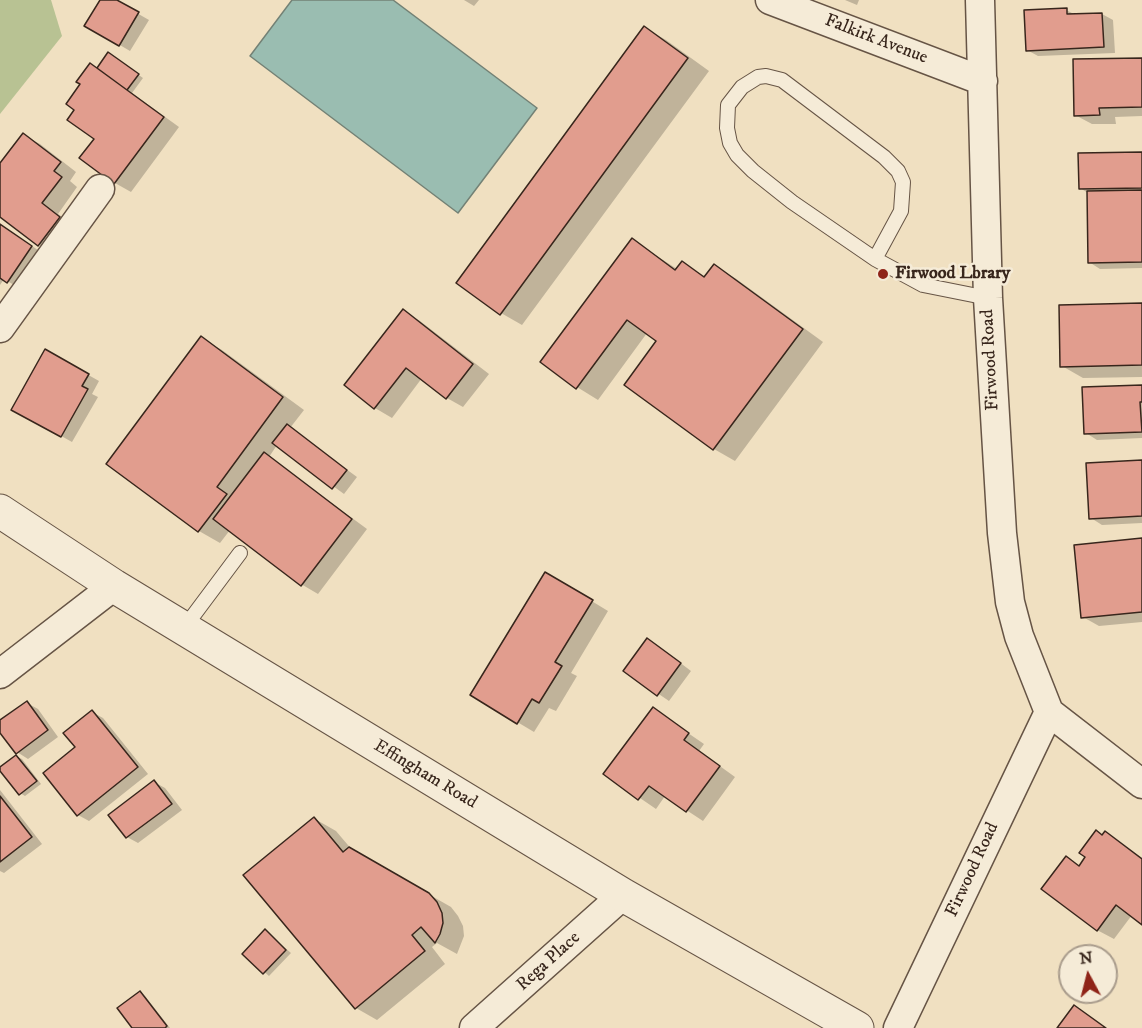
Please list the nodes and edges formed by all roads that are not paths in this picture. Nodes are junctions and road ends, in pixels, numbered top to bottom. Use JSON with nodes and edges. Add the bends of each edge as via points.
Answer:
{"nodes":[{"id":1,"x":770,"y":0,"type":"edge"},
{"id":2,"x":981,"y":0,"type":"edge"},
{"id":3,"x":983,"y":81,"type":"junction"},
{"id":4,"x":100,"y":189,"type":"dead end"},
{"id":5,"x":875,"y":259,"type":"junction"},
{"id":6,"x":988,"y":298,"type":"junction"},
{"id":7,"x":0,"y":328,"type":"edge"},
{"id":8,"x":0,"y":511,"type":"edge"},
{"id":9,"x":240,"y":553,"type":"dead end"},
{"id":10,"x":114,"y":586,"type":"junction"},
{"id":11,"x":184,"y":628,"type":"junction"},
{"id":12,"x":0,"y":674,"type":"edge"},
{"id":13,"x":1048,"y":712,"type":"junction"},
{"id":14,"x":1142,"y":784,"type":"edge"},
{"id":15,"x":623,"y":896,"type":"junction"},
{"id":16,"x":474,"y":1028,"type":"edge"},
{"id":17,"x":857,"y":1028,"type":"edge"},
{"id":18,"x":898,"y":1028,"type":"edge"}],
"edges":[{"from":1,"to":3,"type":"street","name":"Falkirk Avenue"},
{"from":2,"to":3,"type":"street","name":"Firwood Road"},
{"from":3,"to":6,"type":"street","name":"Firwood Road"},
{"from":4,"to":7,"type":"street"},
{"from":5,"to":5,"type":"lane","via":[[792,202],[737,155],[730,143],[726,116],[728,105],[742,87],[758,77],[782,80],[898,171],[903,182],[901,211]]},
{"from":5,"to":6,"type":"lane","via":[[923,285]]},
{"from":6,"to":13,"type":"street","name":"Firwood Road","via":[[1010,602]]},
{"from":8,"to":10,"type":"street","name":"Effingham Road"},
{"from":9,"to":11,"type":"lane"},
{"from":10,"to":11,"type":"street","name":"Effingham Road"},
{"from":10,"to":12,"type":"street"},
{"from":11,"to":15,"type":"street","name":"Effingham Road"},
{"from":13,"to":14,"type":"street"},
{"from":13,"to":18,"type":"street","name":"Firwood Road"},
{"from":15,"to":16,"type":"street","name":"Rega Place"},
{"from":15,"to":17,"type":"street","name":"Effingham Road"}]}
